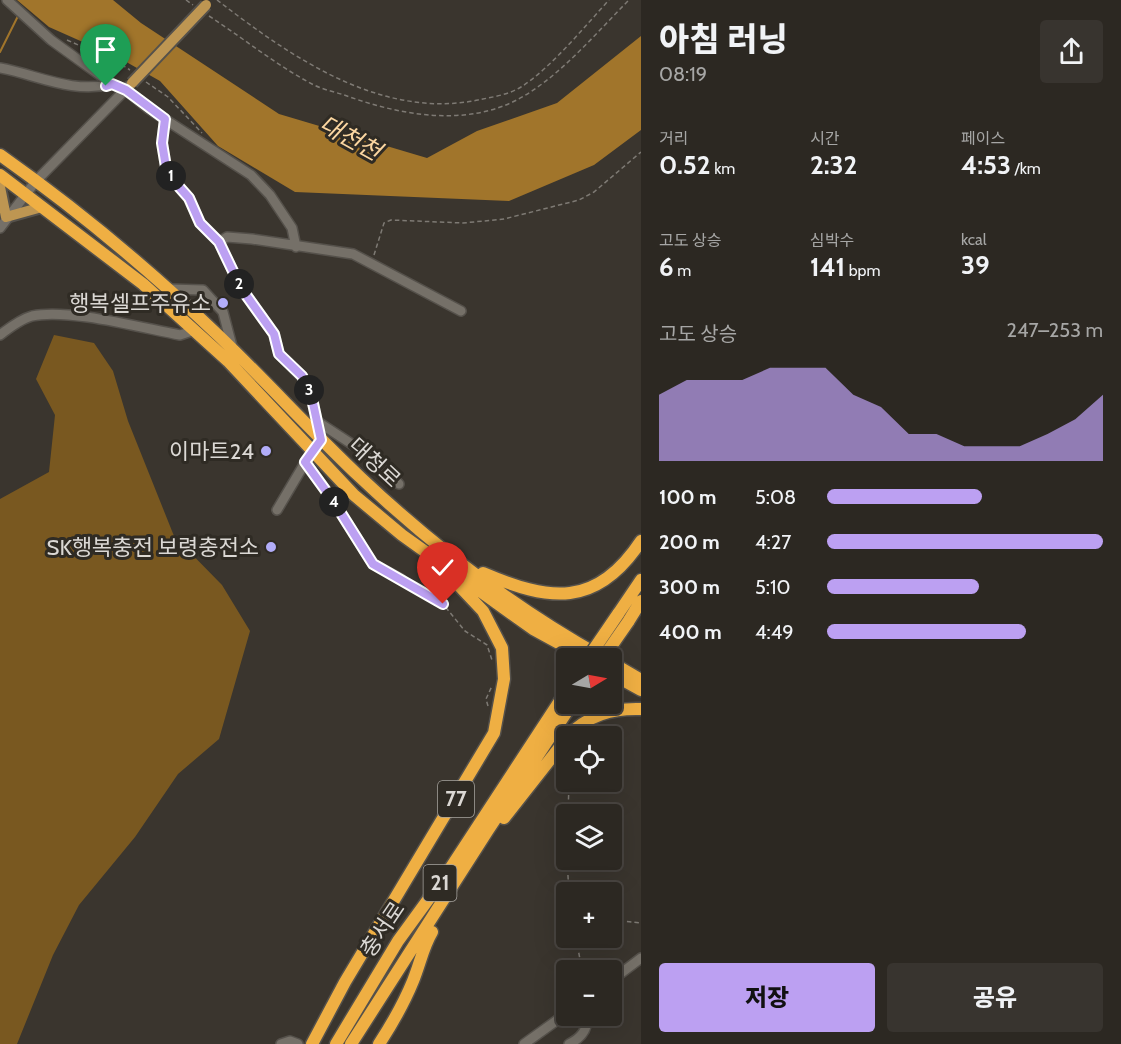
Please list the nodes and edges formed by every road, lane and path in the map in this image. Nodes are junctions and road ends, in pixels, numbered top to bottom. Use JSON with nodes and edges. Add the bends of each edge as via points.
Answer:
{"nodes":[{"id":1,"x":7,"y":0,"type":"edge"},
{"id":2,"x":186,"y":0,"type":"edge"},
{"id":3,"x":609,"y":0,"type":"edge"},
{"id":4,"x":629,"y":0,"type":"edge"},
{"id":5,"x":206,"y":4,"type":"edge"},
{"id":6,"x":0,"y":68,"type":"edge"},
{"id":7,"x":112,"y":84,"type":"junction"},
{"id":8,"x":129,"y":86,"type":"junction"},
{"id":9,"x":165,"y":119,"type":"junction"},
{"id":10,"x":641,"y":152,"type":"edge"},
{"id":11,"x":0,"y":155,"type":"edge"},
{"id":12,"x":0,"y":175,"type":"edge"},
{"id":13,"x":36,"y":180,"type":"junction"},
{"id":14,"x":0,"y":187,"type":"edge"},
{"id":15,"x":24,"y":195,"type":"junction"},
{"id":16,"x":42,"y":207,"type":"junction"},
{"id":17,"x":6,"y":217,"type":"junction"},
{"id":18,"x":0,"y":228,"type":"edge"},
{"id":19,"x":219,"y":242,"type":"junction"},
{"id":20,"x":296,"y":247,"type":"junction"},
{"id":21,"x":372,"y":262,"type":"junction"},
{"id":22,"x":169,"y":289,"type":"junction"},
{"id":23,"x":461,"y":311,"type":"dead end"},
{"id":24,"x":192,"y":331,"type":"junction"},
{"id":25,"x":0,"y":335,"type":"edge"},
{"id":26,"x":233,"y":350,"type":"junction"},
{"id":27,"x":318,"y":422,"type":"junction"},
{"id":28,"x":321,"y":440,"type":"junction"},
{"id":29,"x":312,"y":451,"type":"junction"},
{"id":30,"x":305,"y":462,"type":"junction"},
{"id":31,"x":399,"y":484,"type":"dead end"},
{"id":32,"x":277,"y":510,"type":"dead end"},
{"id":33,"x":641,"y":541,"type":"edge"},
{"id":34,"x":427,"y":553,"type":"junction"},
{"id":35,"x":465,"y":566,"type":"junction"},
{"id":36,"x":401,"y":579,"type":"joint"},
{"id":37,"x":641,"y":580,"type":"edge"},
{"id":38,"x":641,"y":602,"type":"edge"},
{"id":39,"x":623,"y":618,"type":"junction"},
{"id":40,"x":568,"y":648,"type":"edge"},
{"id":41,"x":586,"y":648,"type":"edge"},
{"id":42,"x":596,"y":648,"type":"edge"},
{"id":43,"x":608,"y":648,"type":"edge"},
{"id":44,"x":492,"y":660,"type":"dead end"},
{"id":45,"x":622,"y":669,"type":"edge"},
{"id":46,"x":622,"y":680,"type":"edge"},
{"id":47,"x":641,"y":680,"type":"edge"},
{"id":48,"x":493,"y":682,"type":"dead end"},
{"id":49,"x":641,"y":690,"type":"edge"},
{"id":50,"x":641,"y":709,"type":"edge"},
{"id":51,"x":490,"y":710,"type":"dead end"},
{"id":52,"x":556,"y":713,"type":"edge"},
{"id":53,"x":562,"y":714,"type":"edge"},
{"id":54,"x":550,"y":726,"type":"junction"},
{"id":55,"x":580,"y":726,"type":"edge"},
{"id":56,"x":556,"y":752,"type":"edge"},
{"id":57,"x":622,"y":921,"type":"edge"},
{"id":58,"x":641,"y":923,"type":"edge"},
{"id":59,"x":641,"y":958,"type":"edge"},
{"id":60,"x":622,"y":972,"type":"edge"},
{"id":61,"x":556,"y":1021,"type":"edge"},
{"id":62,"x":587,"y":1026,"type":"edge"},
{"id":63,"x":281,"y":1044,"type":"edge"},
{"id":64,"x":298,"y":1044,"type":"edge"},
{"id":65,"x":312,"y":1044,"type":"edge"},
{"id":66,"x":336,"y":1044,"type":"edge"},
{"id":67,"x":351,"y":1044,"type":"edge"},
{"id":68,"x":379,"y":1044,"type":"edge"},
{"id":69,"x":524,"y":1044,"type":"edge"},
{"id":70,"x":569,"y":1044,"type":"edge"}],
"edges":[{"from":1,"to":7,"type":"street","via":[[51,40]]},
{"from":2,"to":5,"type":"path"},
{"from":3,"to":5,"type":"path","via":[[521,87],[503,95],[438,106],[326,75]]},
{"from":4,"to":5,"type":"path","via":[[551,78],[523,97],[474,114],[444,116],[362,102],[314,85]]},
{"from":5,"to":8,"type":"main road","bridge":true},
{"from":6,"to":7,"type":"street","via":[[76,87]]},
{"from":7,"to":8,"type":"street"},
{"from":8,"to":9,"type":"street"},
{"from":8,"to":13,"type":"street"},
{"from":9,"to":19,"type":"street","via":[[162,143],[166,167],[189,198],[200,223]]},
{"from":9,"to":20,"type":"street","via":[[251,175],[292,228]]},
{"from":10,"to":21,"type":"path","via":[[579,200],[504,219],[463,223],[391,220],[384,223]]},
{"from":11,"to":13,"type":"highway","name":"대청로"},
{"from":12,"to":15,"type":"highway","name":"대청로"},
{"from":13,"to":15,"type":"street"},
{"from":13,"to":22,"type":"highway","name":"대청로"},
{"from":14,"to":17,"type":"main road"},
{"from":15,"to":16,"type":"highway","name":"대청로"},
{"from":15,"to":17,"type":"street"},
{"from":16,"to":17,"type":"main road"},
{"from":16,"to":24,"type":"highway","name":"대청로","via":[[142,284]]},
{"from":17,"to":18,"type":"street"},
{"from":19,"to":20,"type":"street","via":[[227,237]]},
{"from":19,"to":27,"type":"street","via":[[241,288],[274,334],[279,354],[302,376]]},
{"from":20,"to":21,"type":"street","via":[[353,254]]},
{"from":21,"to":23,"type":"street"},
{"from":22,"to":26,"type":"highway","name":"대청로"},
{"from":22,"to":26,"type":"street","via":[[203,290],[223,312]]},
{"from":24,"to":25,"type":"street","via":[[180,335],[45,314],[30,317]]},
{"from":24,"to":29,"type":"highway","name":"대청로","via":[[228,361]]},
{"from":26,"to":28,"type":"highway","name":"대청로"},
{"from":27,"to":28,"type":"street"},
{"from":27,"to":31,"type":"street","via":[[370,456]]},
{"from":28,"to":29,"type":"street"},
{"from":28,"to":35,"type":"highway","name":"대청로","via":[[401,515]]},
{"from":29,"to":30,"type":"street"},
{"from":29,"to":34,"type":"highway","name":"대청로","via":[[354,495]]},
{"from":30,"to":32,"type":"street"},
{"from":30,"to":36,"type":"street","via":[[373,564]]},
{"from":33,"to":35,"type":"highway","via":[[610,576],[591,587],[567,593],[532,592]]},
{"from":34,"to":40,"type":"highway","name":"대청로","via":[[533,629]]},
{"from":34,"to":65,"type":"highway","number":"77","via":[[483,611],[499,641],[505,669],[494,734]]},
{"from":35,"to":41,"type":"highway","name":"대청로","via":[[535,618]]},
{"from":36,"to":44,"type":"path","via":[[443,604],[465,631],[487,645]]},
{"from":37,"to":39,"type":"highway"},
{"from":38,"to":39,"type":"highway"},
{"from":39,"to":42,"type":"highway","bridge":true},
{"from":39,"to":43,"type":"highway","bridge":true},
{"from":45,"to":47,"type":"highway"},
{"from":46,"to":49,"type":"highway"},
{"from":48,"to":51,"type":"path","via":[[486,699]]},
{"from":50,"to":55,"type":"highway","number":"77","via":[[618,709]]},
{"from":52,"to":54,"type":"highway","name":"충서로","number":"21"},
{"from":53,"to":54,"type":"highway","number":"21"},
{"from":54,"to":66,"type":"highway","name":"충서로","number":"21","via":[[398,941]]},
{"from":54,"to":67,"type":"highway","name":"충서로","number":"21"},
{"from":56,"to":68,"type":"highway","number":"77","via":[[487,841],[449,902],[425,943],[414,979]]},
{"from":57,"to":58,"type":"path"},
{"from":59,"to":60,"type":"street"},
{"from":61,"to":69,"type":"street"},
{"from":62,"to":70,"type":"street","via":[[580,1038]]},
{"from":63,"to":64,"type":"street"}]}
